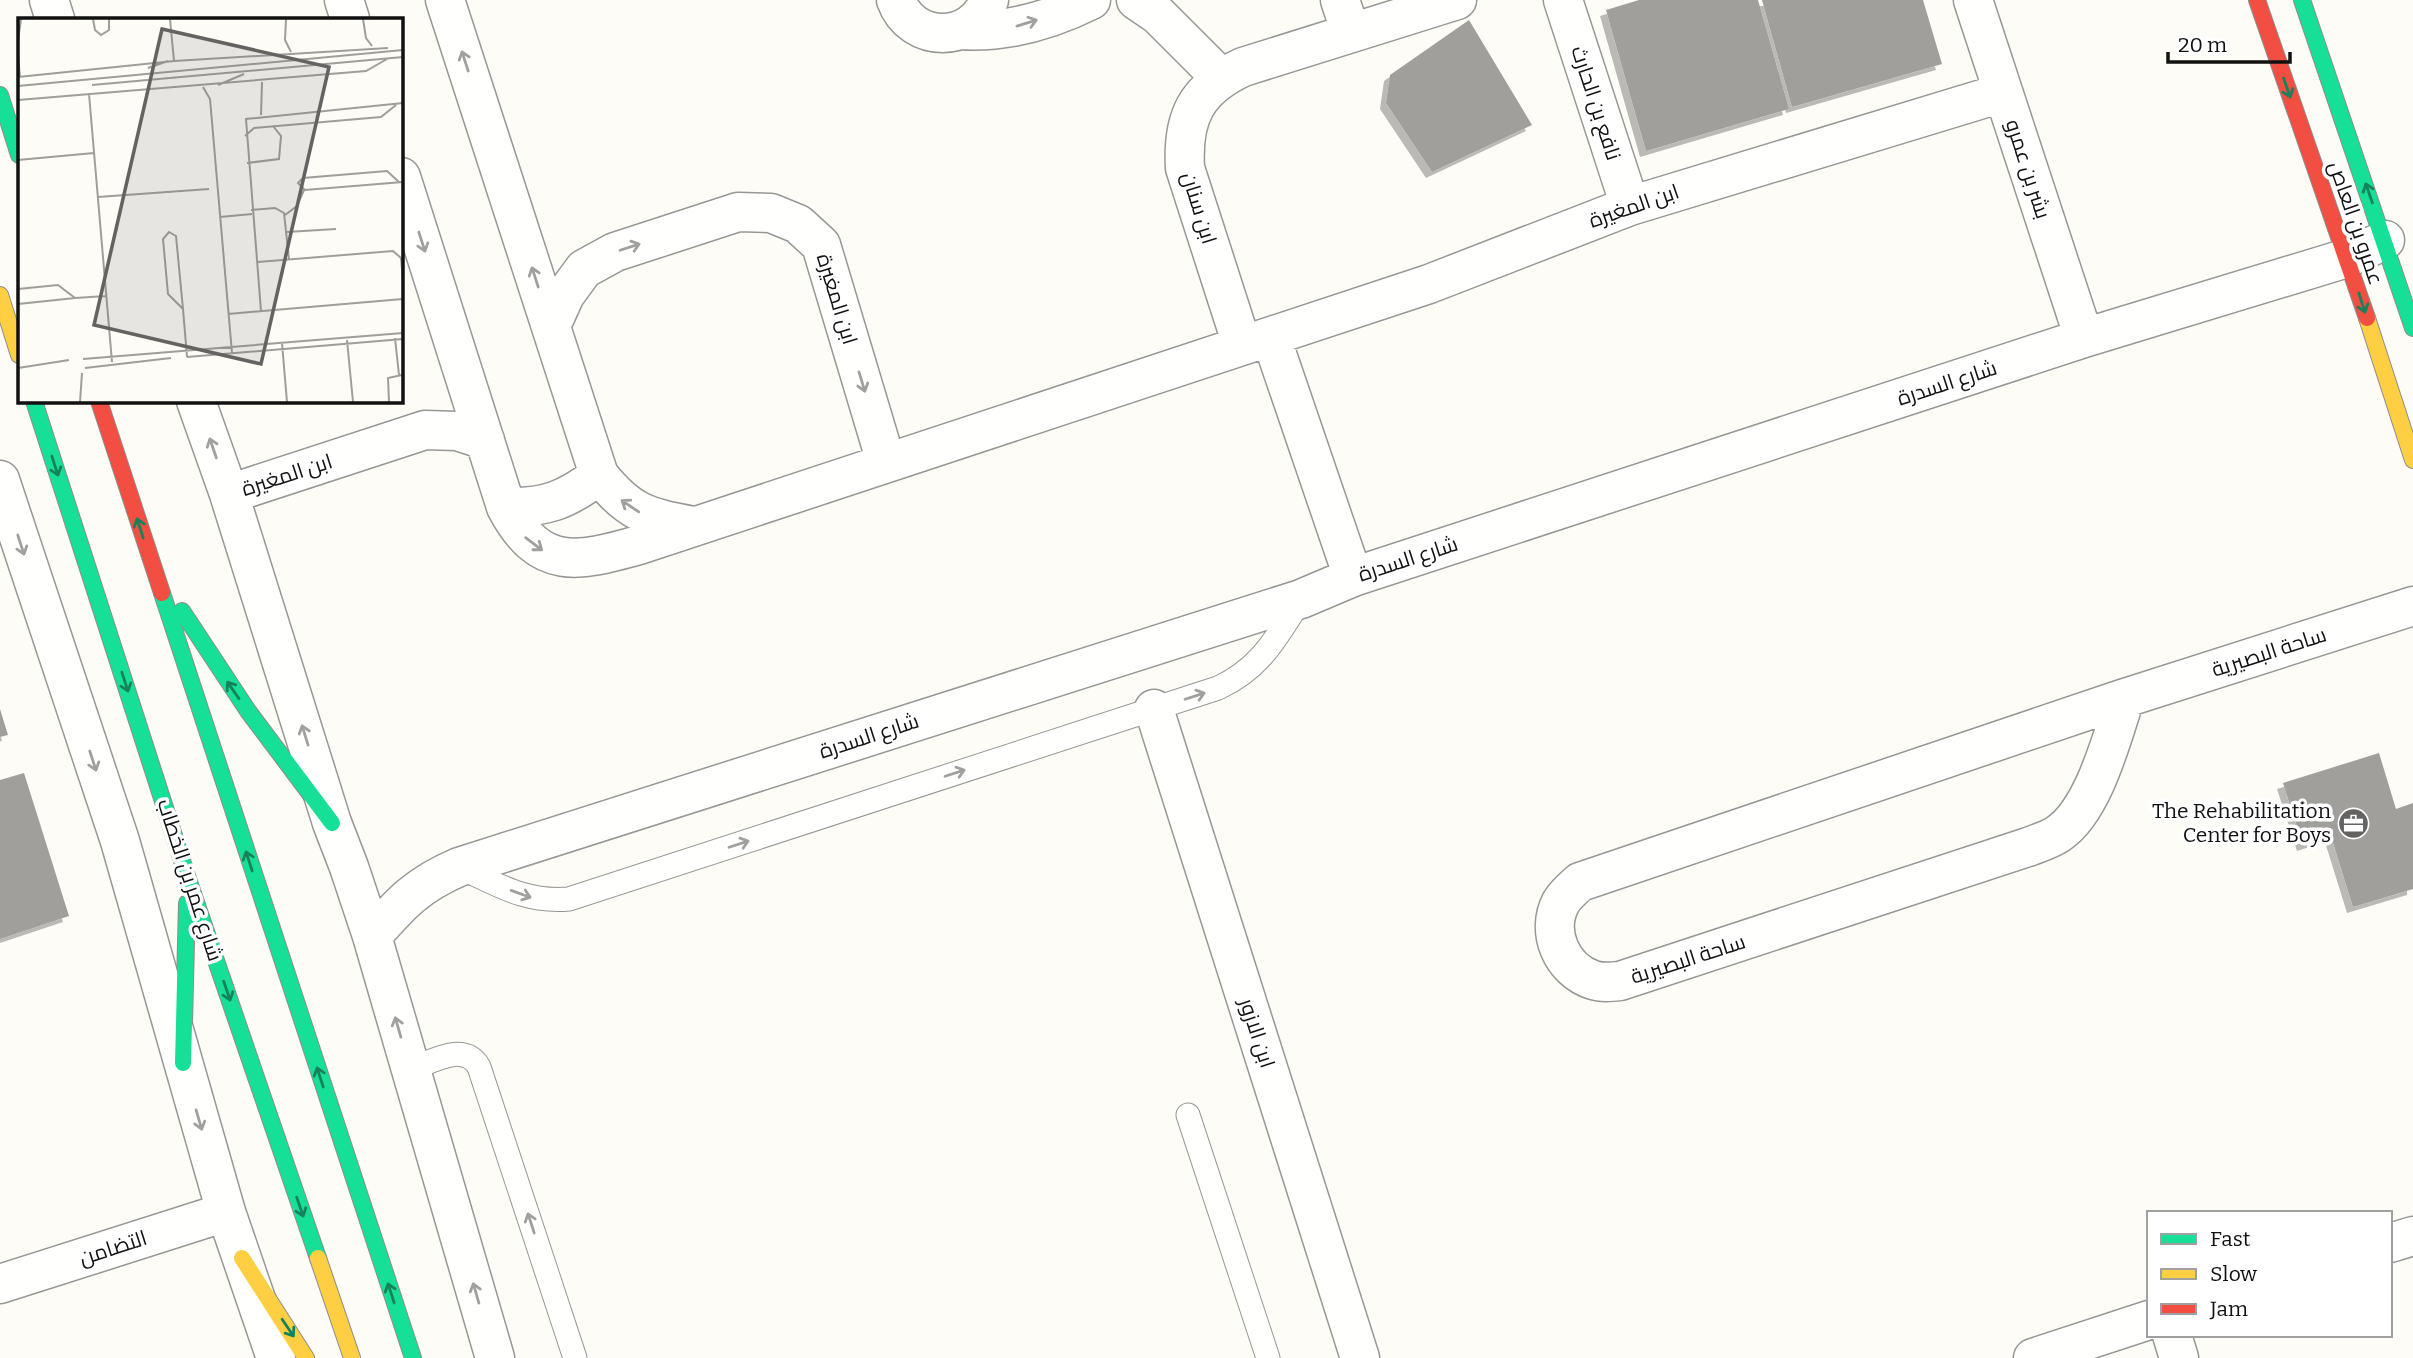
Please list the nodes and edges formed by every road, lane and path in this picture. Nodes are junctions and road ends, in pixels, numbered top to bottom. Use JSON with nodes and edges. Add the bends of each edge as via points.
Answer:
{"nodes":[{"id":1,"x":49,"y":0,"type":"edge"},
{"id":2,"x":344,"y":0,"type":"edge"},
{"id":3,"x":445,"y":0,"type":"edge"},
{"id":4,"x":896,"y":0,"type":"edge"},
{"id":5,"x":989,"y":0,"type":"edge"},
{"id":6,"x":1091,"y":0,"type":"edge"},
{"id":7,"x":1136,"y":0,"type":"edge"},
{"id":8,"x":1457,"y":0,"type":"edge"},
{"id":9,"x":1563,"y":0,"type":"edge"},
{"id":10,"x":1973,"y":0,"type":"edge"},
{"id":11,"x":2257,"y":0,"type":"edge"},
{"id":12,"x":2302,"y":0,"type":"edge"},
{"id":13,"x":1345,"y":17,"type":"edge"},
{"id":14,"x":55,"y":18,"type":"edge"},
{"id":15,"x":350,"y":18,"type":"edge"},
{"id":16,"x":960,"y":30,"type":"junction"},
{"id":17,"x":1221,"y":78,"type":"junction"},
{"id":18,"x":2003,"y":93,"type":"junction"},
{"id":19,"x":0,"y":95,"type":"edge"},
{"id":20,"x":18,"y":152,"type":"edge"},
{"id":21,"x":402,"y":180,"type":"edge"},
{"id":22,"x":1630,"y":206,"type":"junction"},
{"id":23,"x":2385,"y":240,"type":"junction"},
{"id":24,"x":2347,"y":258,"type":"junction"},
{"id":25,"x":0,"y":295,"type":"edge"},
{"id":26,"x":551,"y":326,"type":"junction"},
{"id":27,"x":2413,"y":328,"type":"edge"},
{"id":28,"x":2084,"y":338,"type":"junction"},
{"id":29,"x":1257,"y":341,"type":"junction"},
{"id":30,"x":18,"y":352,"type":"edge"},
{"id":31,"x":467,"y":385,"type":"junction"},
{"id":32,"x":34,"y":402,"type":"edge"},
{"id":33,"x":99,"y":402,"type":"edge"},
{"id":34,"x":197,"y":402,"type":"edge"},
{"id":35,"x":425,"y":430,"type":"junction"},
{"id":36,"x":485,"y":440,"type":"junction"},
{"id":37,"x":2413,"y":460,"type":"edge"},
{"id":38,"x":886,"y":463,"type":"junction"},
{"id":39,"x":599,"y":475,"type":"junction"},
{"id":40,"x":0,"y":480,"type":"edge"},
{"id":41,"x":229,"y":494,"type":"junction"},
{"id":42,"x":506,"y":507,"type":"junction"},
{"id":43,"x":694,"y":526,"type":"junction"},
{"id":44,"x":153,"y":568,"type":"junction"},
{"id":45,"x":1353,"y":577,"type":"junction"},
{"id":46,"x":1301,"y":599,"type":"junction"},
{"id":47,"x":2413,"y":606,"type":"edge"},
{"id":48,"x":2125,"y":698,"type":"junction"},
{"id":49,"x":1154,"y":709,"type":"junction"},
{"id":50,"x":332,"y":823,"type":"junction"},
{"id":51,"x":349,"y":867,"type":"junction"},
{"id":52,"x":445,"y":873,"type":"junction"},
{"id":53,"x":187,"y":876,"type":"junction"},
{"id":54,"x":372,"y":936,"type":"junction"},
{"id":55,"x":183,"y":1063,"type":"junction"},
{"id":56,"x":411,"y":1069,"type":"junction"},
{"id":57,"x":1188,"y":1115,"type":"dead end"},
{"id":58,"x":226,"y":1212,"type":"junction"},
{"id":59,"x":2413,"y":1236,"type":"edge"},
{"id":60,"x":2392,"y":1242,"type":"edge"},
{"id":61,"x":242,"y":1258,"type":"junction"},
{"id":62,"x":0,"y":1284,"type":"edge"},
{"id":63,"x":2147,"y":1321,"type":"edge"},
{"id":64,"x":2173,"y":1337,"type":"edge"},
{"id":65,"x":276,"y":1358,"type":"edge"},
{"id":66,"x":306,"y":1358,"type":"edge"},
{"id":67,"x":352,"y":1358,"type":"edge"},
{"id":68,"x":413,"y":1358,"type":"edge"},
{"id":69,"x":495,"y":1358,"type":"edge"},
{"id":70,"x":575,"y":1358,"type":"edge"},
{"id":71,"x":1268,"y":1358,"type":"edge"},
{"id":72,"x":1360,"y":1358,"type":"edge"},
{"id":73,"x":2032,"y":1358,"type":"edge"},
{"id":74,"x":2179,"y":1358,"type":"edge"}],
"edges":[{"from":1,"to":14,"type":"street"},
{"from":2,"to":15,"type":"street"},
{"from":26,"to":3,"type":"street","name":"ابن المغيرة","one_way":true},
{"from":4,"to":16,"type":"street","via":[[905,17],[924,30],[948,34]]},
{"from":5,"to":16,"type":"street","via":[[981,15]]},
{"from":16,"to":6,"type":"street","one_way":true,"via":[[984,32],[1019,26]]},
{"from":7,"to":17,"type":"street"},
{"from":8,"to":13,"type":"street","name":"ابن سنان"},
{"from":9,"to":22,"type":"street","name":"نافع بن الحارث"},
{"from":10,"to":18,"type":"street","name":"بشر بن عمرو"},
{"from":11,"to":24,"type":"main road","name":"عمرو بن العاص","one_way":true},
{"from":23,"to":12,"type":"main road","name":"عمرو بن العاص","one_way":true},
{"from":13,"to":17,"type":"street","name":"ابن سنان"},
{"from":17,"to":29,"type":"street","name":"ابن سنان","via":[[1195,106],[1187,126],[1185,168]]},
{"from":18,"to":22,"type":"street","name":"ابن المغيرة"},
{"from":18,"to":28,"type":"street","name":"بشر بن عمرو"},
{"from":19,"to":20,"type":"main road"},
{"from":21,"to":31,"type":"street","name":"ابن المغيرة","one_way":true},
{"from":22,"to":29,"type":"street","name":"ابن المغيرة","via":[[1429,284]]},
{"from":23,"to":24,"type":"street","name":"شارع السدرة"},
{"from":23,"to":27,"type":"main road","name":"عمرو بن العاص"},
{"from":24,"to":28,"type":"street","name":"شارع السدرة"},
{"from":24,"to":37,"type":"main road","name":"عمرو بن العاص","one_way":true},
{"from":25,"to":30,"type":"main road"},
{"from":26,"to":38,"type":"street","name":"ابن المغيرة","one_way":true,"via":[[584,269],[615,251],[738,212],[771,213],[798,224],[821,245]]},
{"from":26,"to":39,"type":"street","name":"ابن المغيرة"},
{"from":28,"to":45,"type":"street","name":"شارع السدرة"},
{"from":29,"to":38,"type":"street","name":"ابن المغيرة"},
{"from":29,"to":45,"type":"street"},
{"from":31,"to":35,"type":"street","name":"ابن المغيرة"},
{"from":31,"to":36,"type":"street","name":"ابن المغيرة"},
{"from":32,"to":53,"type":"main road","name":"شارع عمر بن الخطاب","one_way":true},
{"from":44,"to":33,"type":"main road","one_way":true},
{"from":41,"to":34,"type":"street","one_way":true},
{"from":35,"to":36,"type":"street","name":"ابن المغيرة","via":[[457,431]]},
{"from":35,"to":41,"type":"street","name":"ابن المغيرة"},
{"from":36,"to":42,"type":"street","name":"ابن المغيرة"},
{"from":38,"to":43,"type":"street","name":"ابن المغيرة"},
{"from":39,"to":42,"type":"street","via":[[556,502]]},
{"from":43,"to":39,"type":"street","name":"ابن المغيرة","one_way":true,"via":[[651,518],[631,508]]},
{"from":40,"to":55,"type":"street","one_way":true,"via":[[120,841]]},
{"from":50,"to":41,"type":"street","one_way":true},
{"from":42,"to":43,"type":"street","name":"ابن المغيرة","one_way":true,"via":[[526,539],[545,552],[569,559],[598,557]]},
{"from":50,"to":44,"type":"main road","one_way":true,"via":[[220,671]]},
{"from":68,"to":44,"type":"main road","one_way":true},
{"from":45,"to":46,"type":"street","name":"شارع السدرة"},
{"from":49,"to":46,"type":"lane","one_way":true,"via":[[1236,680],[1266,653]]},
{"from":46,"to":52,"type":"street","name":"شارع السدرة"},
{"from":47,"to":48,"type":"street","name":"ساحة البصيرية"},
{"from":48,"to":48,"type":"street","name":"ساحة البصيرية","via":[[1580,882],[1560,903],[1556,917],[1563,958],[1595,981],[1620,982],[2059,834],[2085,802],[2097,778]]},
{"from":52,"to":49,"type":"lane","one_way":true,"via":[[526,897],[569,899]]},
{"from":49,"to":72,"type":"street","name":"ابن الازور"},
{"from":50,"to":51,"type":"street"},
{"from":51,"to":52,"type":"street","name":"شارع السدرة","via":[[400,879]]},
{"from":51,"to":54,"type":"street"},
{"from":52,"to":54,"type":"street","name":"شارع السدرة","via":[[405,899]]},
{"from":53,"to":55,"type":"main road"},
{"from":53,"to":67,"type":"main road","name":"شارع عمر بن الخطاب","one_way":true},
{"from":56,"to":54,"type":"street","one_way":true},
{"from":55,"to":58,"type":"street","one_way":true},
{"from":69,"to":56,"type":"street","one_way":true},
{"from":70,"to":56,"type":"lane","one_way":true,"via":[[480,1067],[475,1060],[452,1054]]},
{"from":57,"to":71,"type":"lane"},
{"from":58,"to":61,"type":"street"},
{"from":58,"to":62,"type":"street","name":"التضامن"},
{"from":59,"to":60,"type":"street"},
{"from":61,"to":65,"type":"street"},
{"from":61,"to":66,"type":"main road","one_way":true},
{"from":63,"to":73,"type":"street"},
{"from":64,"to":74,"type":"street"}]}
